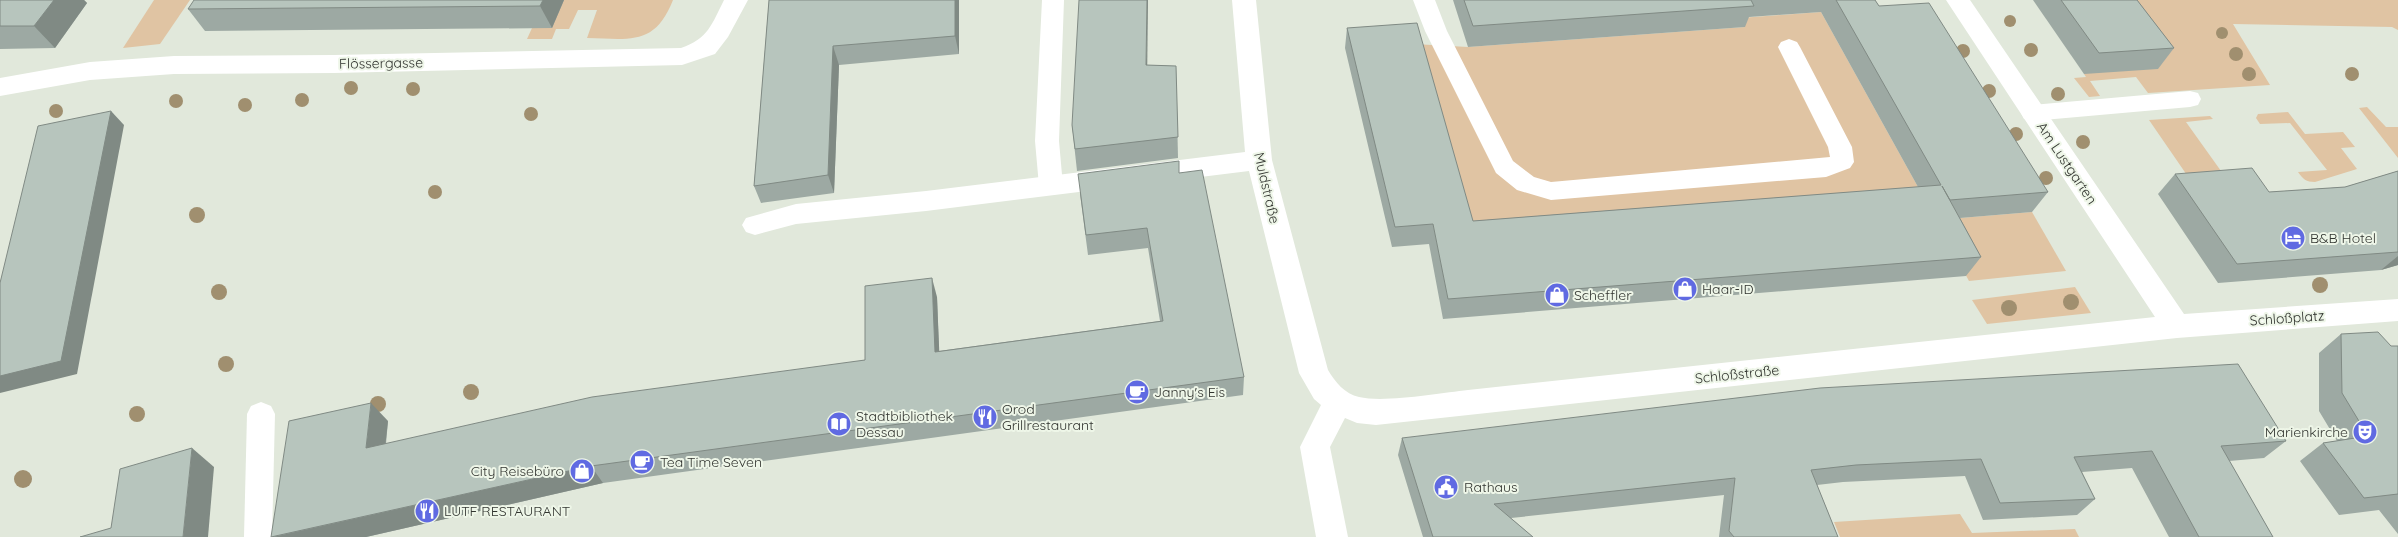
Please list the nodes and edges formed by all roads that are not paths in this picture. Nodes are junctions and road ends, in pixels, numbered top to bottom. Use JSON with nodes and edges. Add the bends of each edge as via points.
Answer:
{"nodes":[{"id":1,"x":736,"y":0,"type":"edge"},
{"id":2,"x":1053,"y":0,"type":"edge"},
{"id":3,"x":1244,"y":0,"type":"edge"},
{"id":4,"x":1424,"y":0,"type":"edge"},
{"id":5,"x":1958,"y":0,"type":"edge"},
{"id":6,"x":1788,"y":47,"type":"dead end"},
{"id":7,"x":0,"y":87,"type":"edge"},
{"id":8,"x":2190,"y":99,"type":"dead end"},
{"id":9,"x":2032,"y":113,"type":"junction"},
{"id":10,"x":1259,"y":160,"type":"junction"},
{"id":11,"x":1051,"y":186,"type":"junction"},
{"id":12,"x":755,"y":226,"type":"dead end"},
{"id":13,"x":2398,"y":310,"type":"edge"},
{"id":14,"x":2177,"y":326,"type":"junction"},
{"id":15,"x":1314,"y":373,"type":"joint"},
{"id":16,"x":1338,"y":402,"type":"junction"},
{"id":17,"x":261,"y":414,"type":"dead end"},
{"id":18,"x":258,"y":537,"type":"edge"},
{"id":19,"x":1332,"y":537,"type":"edge"}],
"edges":[{"from":1,"to":7,"type":"street","name":"Flössergasse","via":[[706,48],[682,56],[174,65],[90,71]]},
{"from":2,"to":11,"type":"lane","via":[[1047,141]]},
{"from":3,"to":10,"type":"street","name":"Muldstraße"},
{"from":4,"to":6,"type":"lane","via":[[1436,31],[1504,167],[1517,181],[1534,189],[1551,191],[1826,168],[1842,162],[1840,147]]},
{"from":5,"to":9,"type":"street","name":"Am Lustgarten"},
{"from":8,"to":9,"type":"lane"},
{"from":9,"to":14,"type":"street","name":"Am Lustgarten"},
{"from":10,"to":11,"type":"street"},
{"from":10,"to":15,"type":"street","name":"Muldstraße"},
{"from":11,"to":12,"type":"street","via":[[796,214]]},
{"from":13,"to":14,"type":"street","name":"Schloßplatz"},
{"from":14,"to":16,"type":"street","name":"Schloßstraße","via":[[1376,412],[1357,410]]},
{"from":15,"to":16,"type":"street","name":"Schloßstraße","via":[[1324,390]]},
{"from":16,"to":19,"type":"street","via":[[1315,447]]},
{"from":17,"to":18,"type":"lane"}]}
